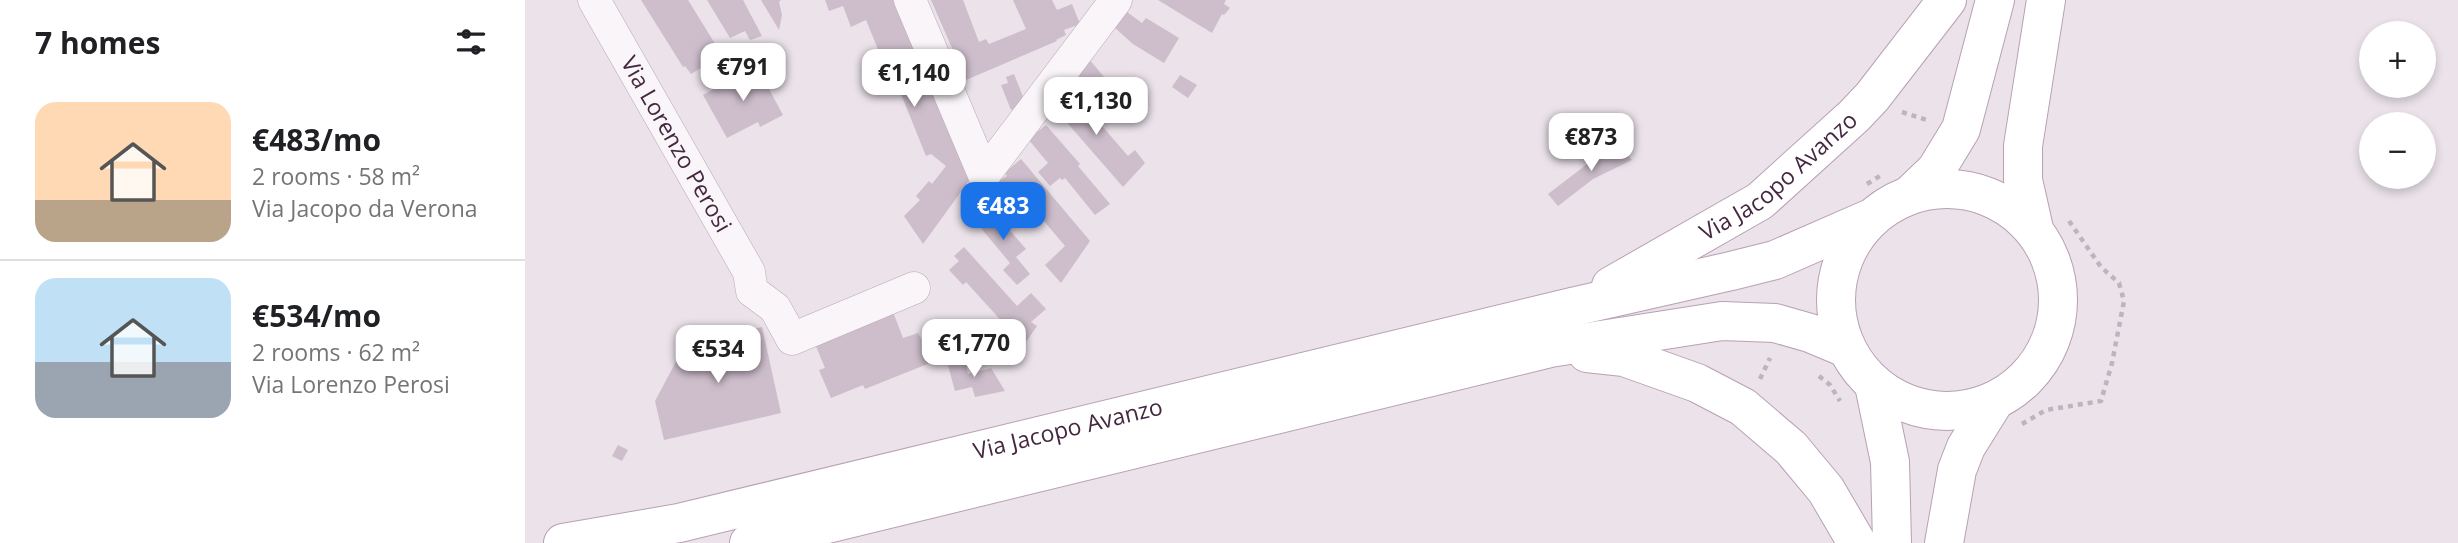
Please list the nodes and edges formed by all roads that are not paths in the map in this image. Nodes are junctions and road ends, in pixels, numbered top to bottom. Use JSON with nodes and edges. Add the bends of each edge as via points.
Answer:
{"nodes":[{"id":1,"x":594,"y":0,"type":"edge"},
{"id":2,"x":910,"y":0,"type":"edge"},
{"id":3,"x":1116,"y":0,"type":"edge"},
{"id":4,"x":1947,"y":0,"type":"edge"},
{"id":5,"x":1995,"y":0,"type":"edge"},
{"id":6,"x":2046,"y":0,"type":"edge"},
{"id":7,"x":1911,"y":194,"type":"junction"},
{"id":8,"x":1869,"y":219,"type":"junction"},
{"id":9,"x":2051,"y":225,"type":"junction"},
{"id":10,"x":914,"y":288,"type":"dead end"},
{"id":11,"x":1572,"y":307,"type":"junction"},
{"id":12,"x":1550,"y":348,"type":"junction"},
{"id":13,"x":1846,"y":348,"type":"junction"},
{"id":14,"x":1874,"y":385,"type":"junction"},
{"id":15,"x":2006,"y":414,"type":"junction"},
{"id":16,"x":563,"y":543,"type":"edge"},
{"id":17,"x":749,"y":543,"type":"edge"},
{"id":18,"x":1857,"y":543,"type":"edge"},
{"id":19,"x":1892,"y":543,"type":"edge"},
{"id":20,"x":1944,"y":543,"type":"edge"}],
"edges":[{"from":1,"to":10,"type":"street","name":"Via Lorenzo Perosi","via":[[749,272],[752,291],[775,308],[792,340]]},
{"from":2,"to":3,"type":"street","via":[[984,174]]},
{"from":4,"to":11,"type":"main road","name":"Via Jacopo Avanzo","via":[[1872,97],[1760,201]]},
{"from":5,"to":7,"type":"main road","via":[[1961,129],[1936,170]]},
{"from":6,"to":9,"type":"main road","via":[[2023,146],[2024,180]]},
{"from":7,"to":8,"type":"main road"},
{"from":7,"to":9,"type":"main road","via":[[1964,190]]},
{"from":8,"to":11,"type":"main road","name":"Via Jacopo Avanzo","via":[[1775,260]]},
{"from":8,"to":13,"type":"main road","via":[[1840,267],[1836,294]]},
{"from":9,"to":15,"type":"main road","via":[[2046,247],[2059,294],[2057,320],[2049,345],[2036,368],[2017,387]]},
{"from":11,"to":16,"type":"main road","name":"Via Jacopo Avanzo","via":[[679,523]]},
{"from":12,"to":13,"type":"main road","name":"Via Jacopo Avanzo","via":[[1721,321],[1776,323]]},
{"from":12,"to":17,"type":"main road","name":"Via Jacopo Avanzo"},
{"from":12,"to":18,"type":"main road","name":"Via Jacopo Avanzo","via":[[1624,357],[1696,383],[1743,407],[1800,458],[1826,490]]},
{"from":13,"to":14,"type":"main road"},
{"from":14,"to":15,"type":"main road","via":[[1911,406],[1931,411],[1974,409]]},
{"from":14,"to":19,"type":"main road","via":[[1890,462]]},
{"from":15,"to":20,"type":"main road","via":[[1966,447],[1957,470]]}]}
